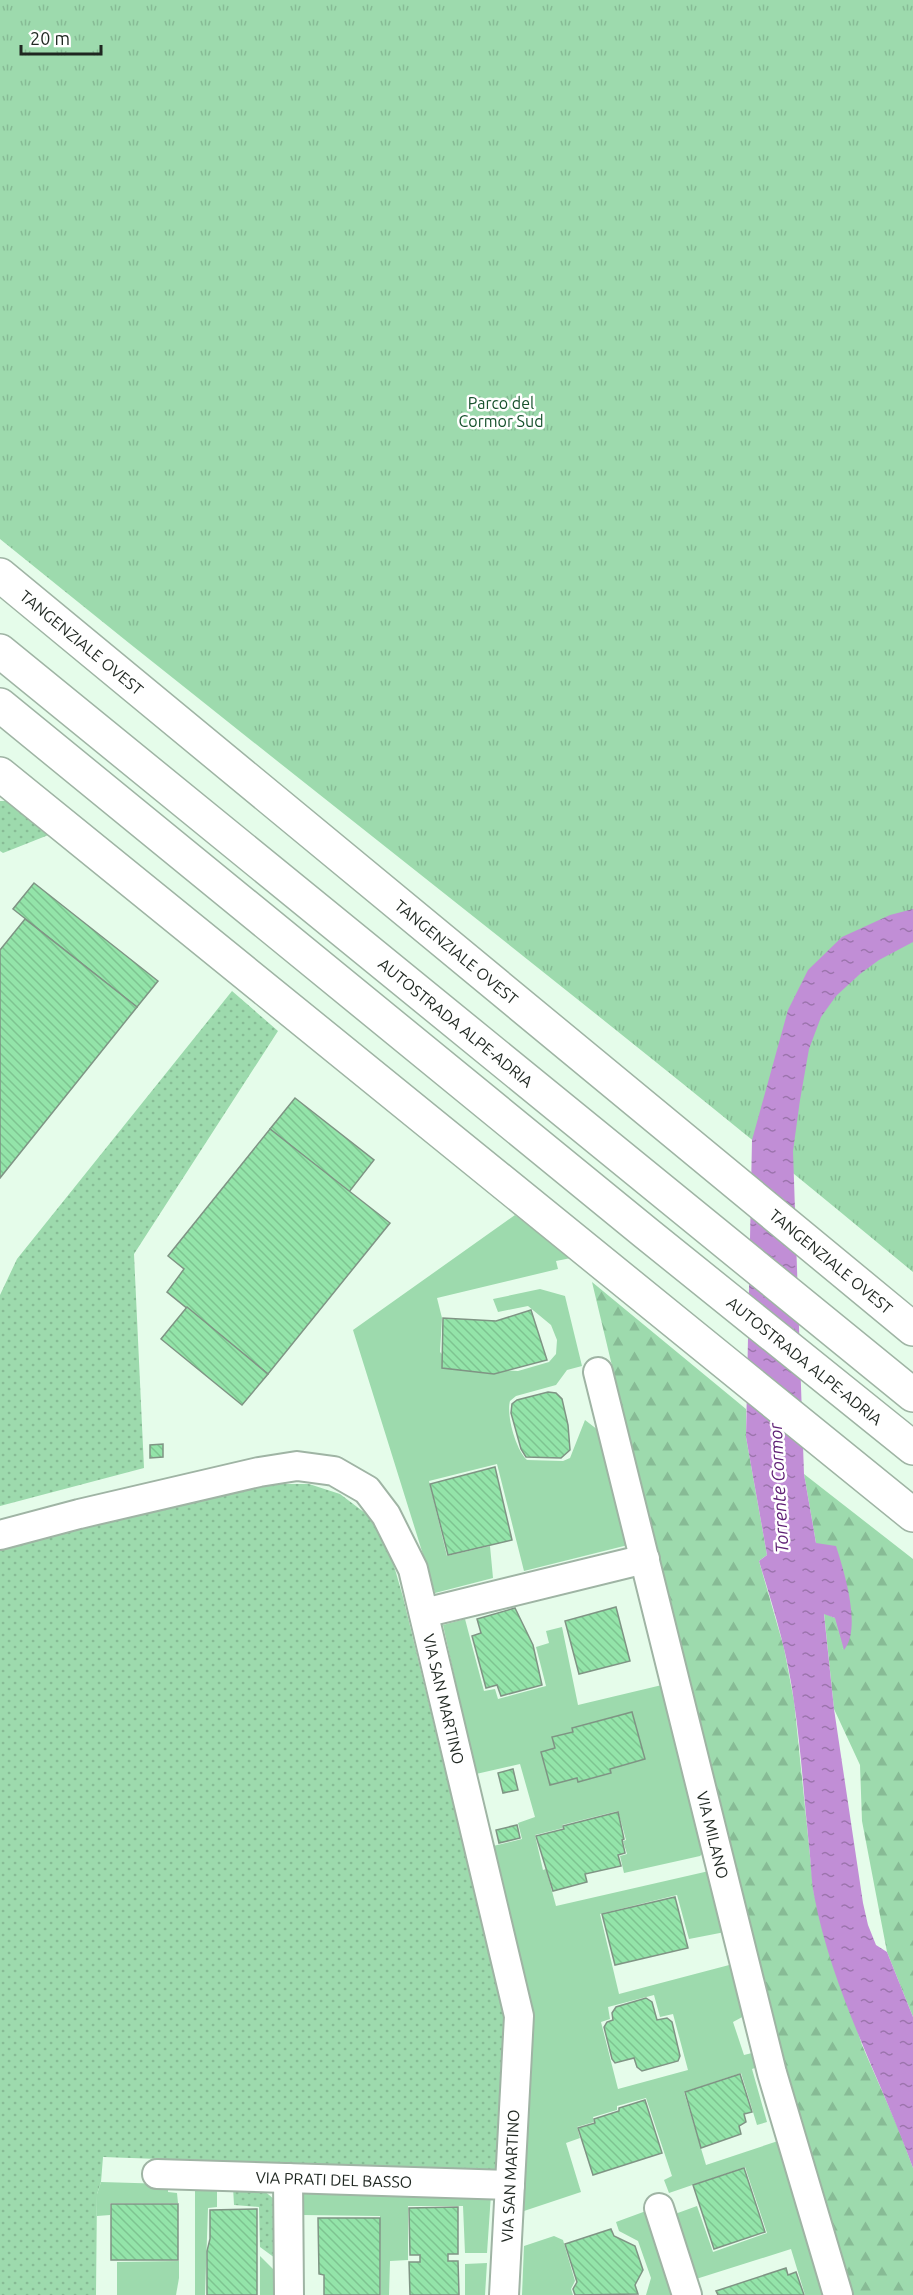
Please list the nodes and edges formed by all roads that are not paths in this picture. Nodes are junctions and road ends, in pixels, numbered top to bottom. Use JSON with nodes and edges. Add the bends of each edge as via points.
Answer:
{"nodes":[{"id":1,"x":0,"y":575,"type":"edge"},
{"id":2,"x":0,"y":651,"type":"edge"},
{"id":3,"x":0,"y":705,"type":"edge"},
{"id":4,"x":0,"y":774,"type":"edge"},
{"id":5,"x":905,"y":1321,"type":"edge"},
{"id":6,"x":598,"y":1372,"type":"dead end"},
{"id":7,"x":913,"y":1395,"type":"edge"},
{"id":8,"x":903,"y":1440,"type":"edge"},
{"id":9,"x":913,"y":1515,"type":"edge"},
{"id":10,"x":0,"y":1535,"type":"edge"},
{"id":11,"x":645,"y":1559,"type":"junction"},
{"id":12,"x":424,"y":1613,"type":"junction"},
{"id":13,"x":157,"y":2174,"type":"dead end"},
{"id":14,"x":288,"y":2178,"type":"junction"},
{"id":15,"x":510,"y":2185,"type":"junction"},
{"id":16,"x":659,"y":2208,"type":"dead end"},
{"id":17,"x":289,"y":2295,"type":"edge"},
{"id":18,"x":504,"y":2295,"type":"edge"},
{"id":19,"x":687,"y":2295,"type":"edge"},
{"id":20,"x":838,"y":2295,"type":"edge"}],
"edges":[{"from":1,"to":5,"type":"highway","name":"TANGENZIALE OVEST"},
{"from":2,"to":7,"type":"highway","name":"AUTOSTRADA ALPE-ADRIA"},
{"from":3,"to":8,"type":"highway","name":"AUTOSTRADA ALPE-ADRIA"},
{"from":4,"to":9,"type":"highway"},
{"from":6,"to":11,"type":"street","name":"VIA MILANO"},
{"from":10,"to":12,"type":"street","name":"VIA SAN MARTINO","via":[[259,1472],[297,1466],[334,1471],[367,1490],[386,1515],[412,1569]]},
{"from":11,"to":12,"type":"street"},
{"from":11,"to":20,"type":"street","name":"VIA MILANO","via":[[772,2073]]},
{"from":12,"to":15,"type":"street","name":"VIA SAN MARTINO","via":[[519,2016]]},
{"from":13,"to":14,"type":"street","name":"VIA PRATI DEL BASSO"},
{"from":14,"to":15,"type":"street","name":"VIA PRATI DEL BASSO"},
{"from":14,"to":17,"type":"street"},
{"from":15,"to":18,"type":"street","name":"VIA SAN MARTINO"},
{"from":16,"to":19,"type":"street"}]}
